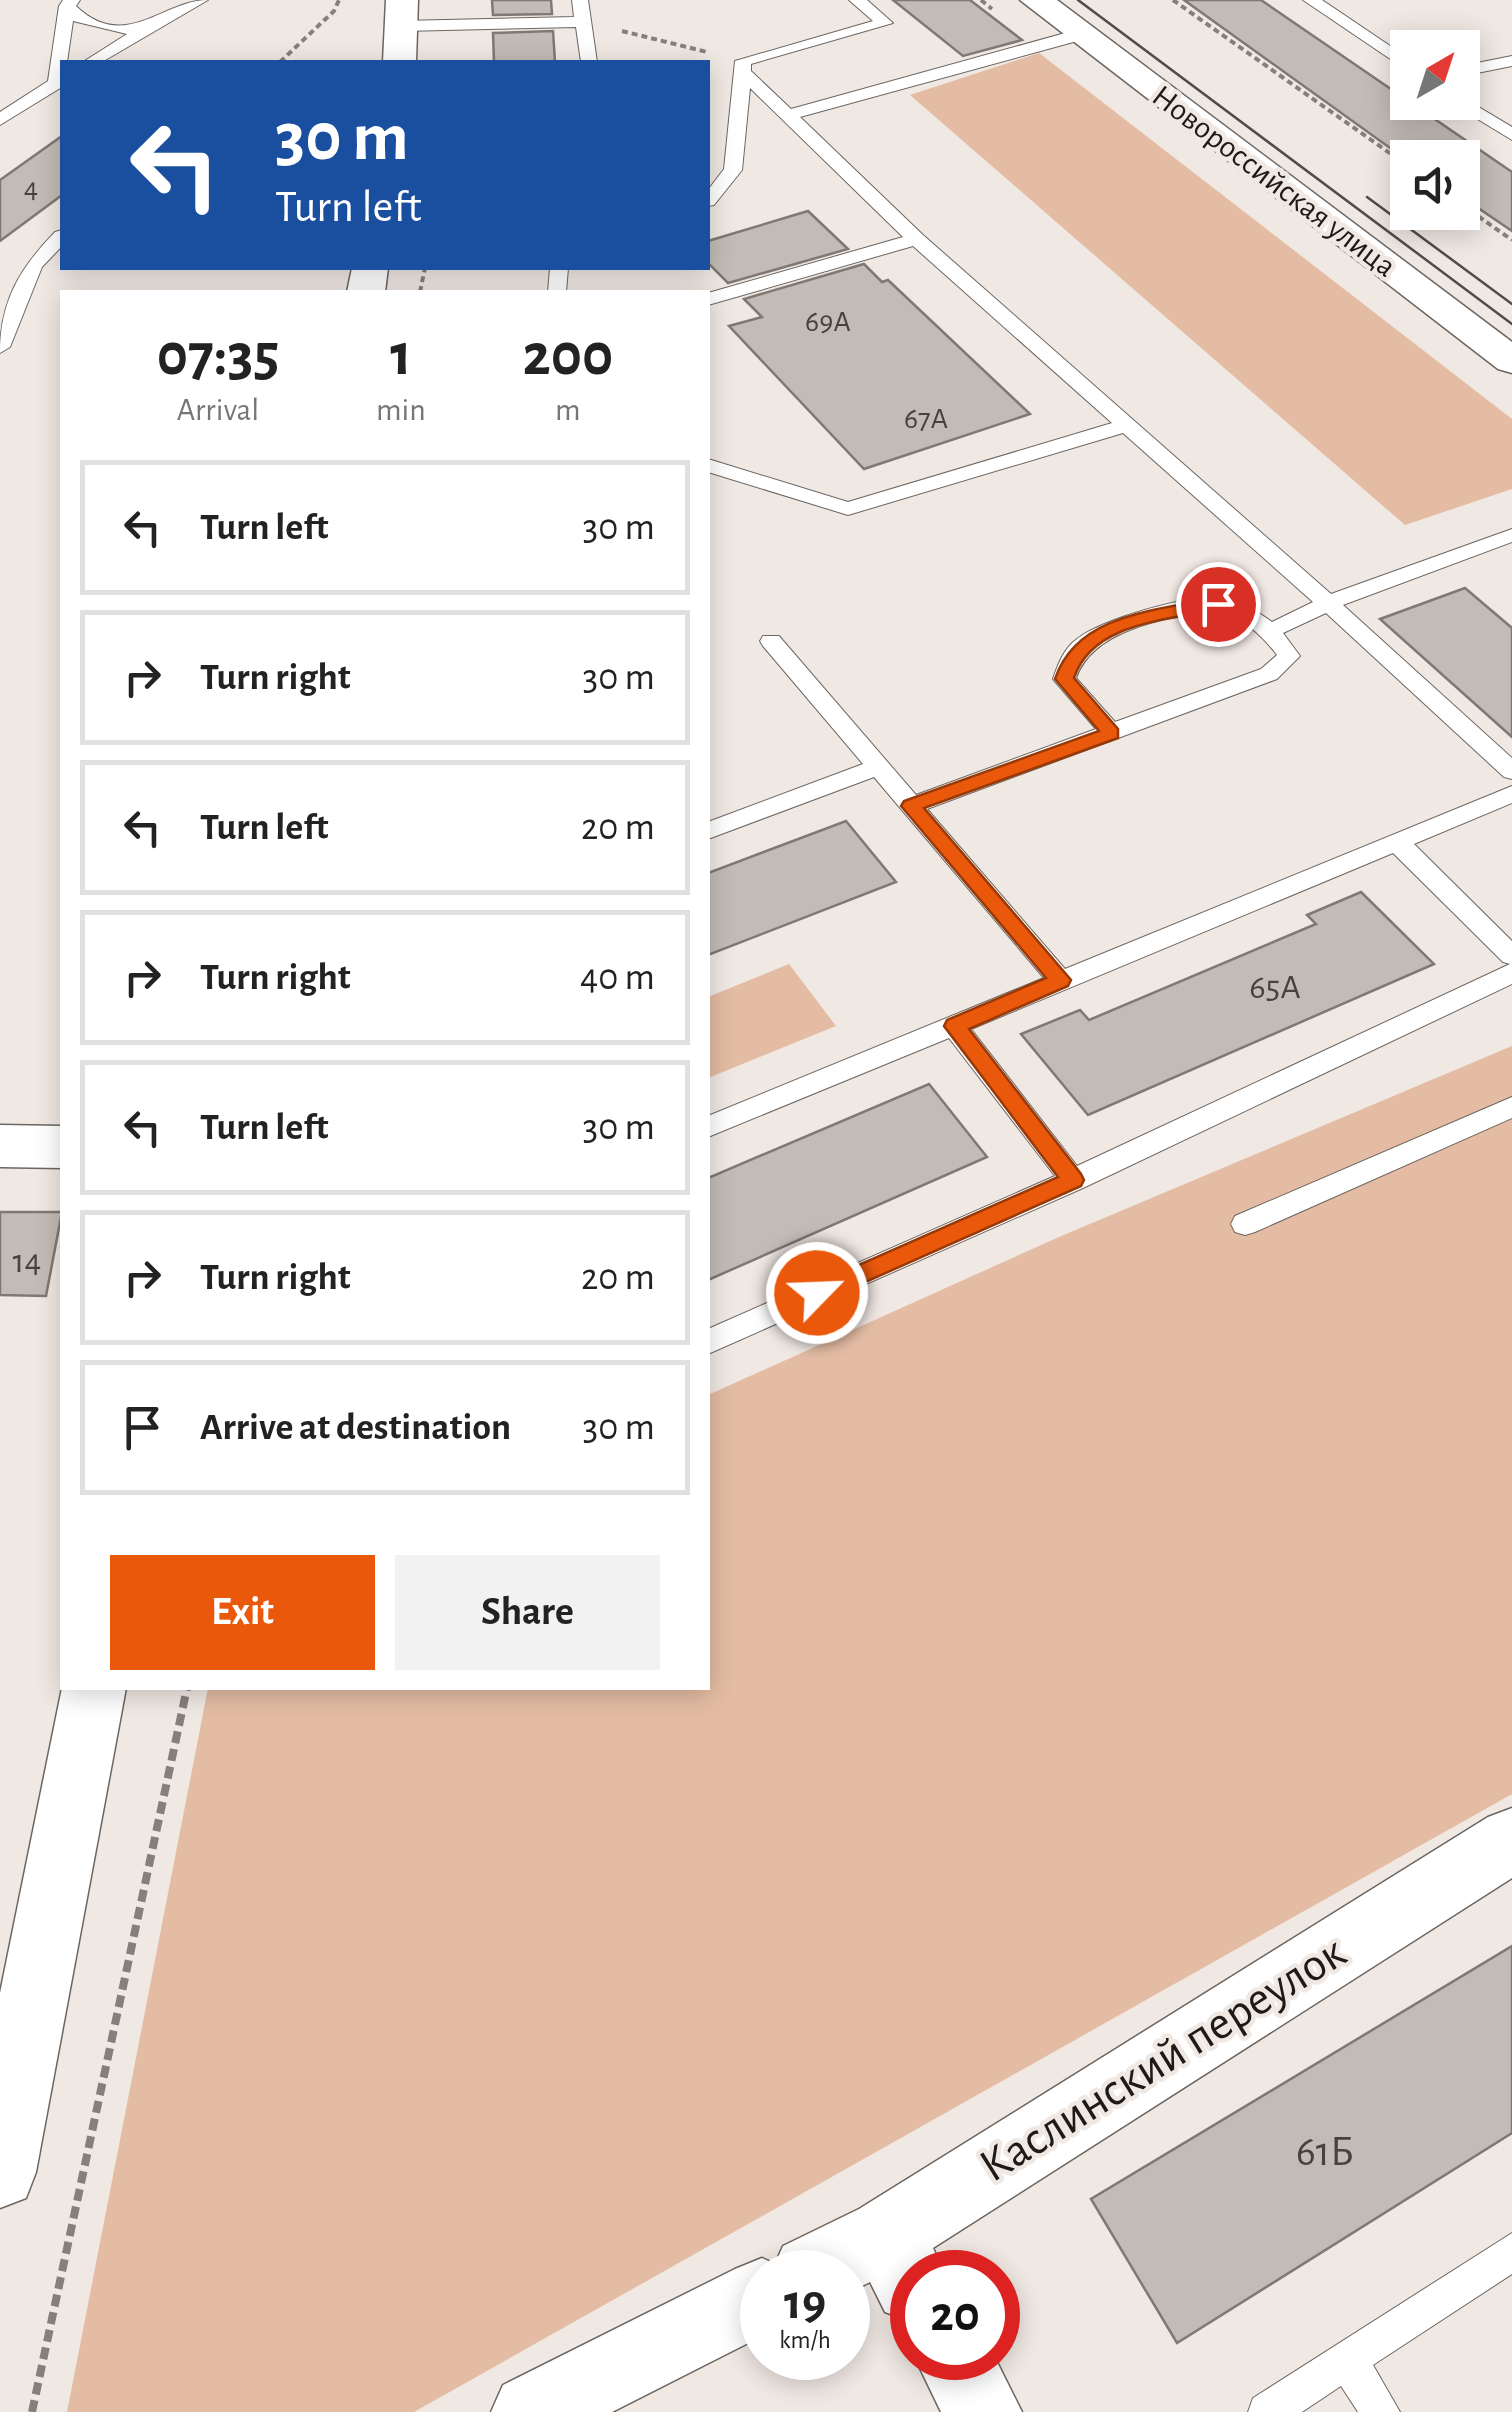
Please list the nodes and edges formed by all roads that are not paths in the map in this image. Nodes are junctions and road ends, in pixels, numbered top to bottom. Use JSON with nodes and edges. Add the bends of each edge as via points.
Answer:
{"nodes":[{"id":1,"x":200,"y":0,"type":"edge"},
{"id":2,"x":580,"y":0,"type":"edge"},
{"id":3,"x":858,"y":0,"type":"edge"},
{"id":4,"x":1036,"y":0,"type":"edge"},
{"id":5,"x":1311,"y":0,"type":"edge"},
{"id":6,"x":70,"y":3,"type":"edge"},
{"id":7,"x":402,"y":13,"type":"edge"},
{"id":8,"x":585,"y":22,"type":"junction"},
{"id":9,"x":144,"y":31,"type":"junction"},
{"id":10,"x":1082,"y":34,"type":"junction"},
{"id":11,"x":1390,"y":54,"type":"edge"},
{"id":12,"x":62,"y":60,"type":"edge"},
{"id":13,"x":93,"y":60,"type":"edge"},
{"id":14,"x":400,"y":60,"type":"edge"},
{"id":15,"x":589,"y":60,"type":"edge"},
{"id":16,"x":1512,"y":61,"type":"edge"},
{"id":17,"x":743,"y":66,"type":"junction"},
{"id":18,"x":1480,"y":68,"type":"edge"},
{"id":19,"x":59,"y":81,"type":"edge"},
{"id":20,"x":1480,"y":114,"type":"edge"},
{"id":21,"x":786,"y":116,"type":"junction"},
{"id":22,"x":0,"y":120,"type":"edge"},
{"id":23,"x":1512,"y":135,"type":"edge"},
{"id":24,"x":710,"y":199,"type":"edge"},
{"id":25,"x":916,"y":239,"type":"junction"},
{"id":26,"x":53,"y":250,"type":"edge"},
{"id":27,"x":710,"y":299,"type":"edge"},
{"id":28,"x":0,"y":348,"type":"edge"},
{"id":29,"x":1512,"y":361,"type":"edge"},
{"id":30,"x":1127,"y":426,"type":"junction"},
{"id":31,"x":710,"y":466,"type":"edge"},
{"id":32,"x":1512,"y":536,"type":"edge"},
{"id":33,"x":1328,"y":603,"type":"junction"},
{"id":34,"x":1270,"y":630,"type":"junction"},
{"id":35,"x":771,"y":641,"type":"dead end"},
{"id":36,"x":1112,"y":733,"type":"junction"},
{"id":37,"x":878,"y":767,"type":"junction"},
{"id":38,"x":1512,"y":770,"type":"edge"},
{"id":39,"x":1512,"y":794,"type":"edge"},
{"id":40,"x":911,"y":806,"type":"junction"},
{"id":41,"x":710,"y":830,"type":"edge"},
{"id":42,"x":1397,"y":842,"type":"junction"},
{"id":43,"x":1512,"y":956,"type":"edge"},
{"id":44,"x":1512,"y":972,"type":"edge"},
{"id":45,"x":1060,"y":980,"type":"junction"},
{"id":46,"x":954,"y":1026,"type":"junction"},
{"id":47,"x":1512,"y":1107,"type":"edge"},
{"id":48,"x":710,"y":1125,"type":"edge"},
{"id":49,"x":0,"y":1146,"type":"edge"},
{"id":50,"x":60,"y":1148,"type":"edge"},
{"id":51,"x":1073,"y":1180,"type":"junction"},
{"id":52,"x":1245,"y":1224,"type":"dead end"},
{"id":53,"x":710,"y":1341,"type":"edge"},
{"id":54,"x":94,"y":1690,"type":"edge"},
{"id":55,"x":1512,"y":1840,"type":"edge"},
{"id":56,"x":0,"y":2172,"type":"edge"},
{"id":57,"x":914,"y":2250,"type":"edge"},
{"id":58,"x":1512,"y":2252,"type":"edge"},
{"id":59,"x":740,"y":2307,"type":"edge"},
{"id":60,"x":1347,"y":2360,"type":"junction"},
{"id":61,"x":965,"y":2380,"type":"edge"},
{"id":62,"x":530,"y":2412,"type":"edge"},
{"id":63,"x":983,"y":2412,"type":"edge"},
{"id":64,"x":1266,"y":2412,"type":"edge"},
{"id":65,"x":1381,"y":2412,"type":"edge"}],
"edges":[{"from":1,"to":9,"type":"lane"},
{"from":2,"to":8,"type":"lane"},
{"from":3,"to":17,"type":"lane","via":[[885,23]]},
{"from":4,"to":10,"type":"street","name":"Новороссийская улица"},
{"from":5,"to":11,"type":"lane"},
{"from":6,"to":9,"type":"lane","via":[[77,18]]},
{"from":6,"to":12,"type":"lane"},
{"from":7,"to":8,"type":"lane"},
{"from":7,"to":14,"type":"street"},
{"from":8,"to":15,"type":"lane"},
{"from":9,"to":13,"type":"lane"},
{"from":10,"to":21,"type":"lane"},
{"from":10,"to":29,"type":"street","name":"Новороссийская улица"},
{"from":16,"to":18,"type":"lane"},
{"from":17,"to":21,"type":"lane"},
{"from":17,"to":24,"type":"lane","via":[[733,170]]},
{"from":19,"to":22,"type":"lane"},
{"from":20,"to":23,"type":"lane"},
{"from":21,"to":25,"type":"lane"},
{"from":25,"to":27,"type":"lane"},
{"from":25,"to":30,"type":"lane"},
{"from":26,"to":28,"type":"lane","via":[[33,265]]},
{"from":30,"to":31,"type":"lane","via":[[848,509]]},
{"from":30,"to":33,"type":"lane"},
{"from":32,"to":33,"type":"lane"},
{"from":33,"to":34,"type":"lane"},
{"from":33,"to":38,"type":"lane"},
{"from":34,"to":36,"type":"lane","via":[[1290,656],[1269,674]]},
{"from":34,"to":36,"type":"lane","via":[[1218,604],[1130,622],[1087,641],[1064,679]]},
{"from":35,"to":37,"type":"lane"},
{"from":36,"to":40,"type":"lane"},
{"from":37,"to":40,"type":"lane"},
{"from":37,"to":41,"type":"lane"},
{"from":39,"to":42,"type":"lane"},
{"from":40,"to":45,"type":"lane"},
{"from":42,"to":43,"type":"lane"},
{"from":42,"to":45,"type":"lane"},
{"from":44,"to":51,"type":"lane"},
{"from":45,"to":46,"type":"lane"},
{"from":46,"to":48,"type":"lane"},
{"from":46,"to":51,"type":"lane"},
{"from":47,"to":52,"type":"lane"},
{"from":49,"to":50,"type":"street"},
{"from":51,"to":53,"type":"lane"},
{"from":54,"to":56,"type":"street"},
{"from":55,"to":57,"type":"street","name":"Каслинский переулок"},
{"from":58,"to":60,"type":"lane"},
{"from":59,"to":62,"type":"street"},
{"from":60,"to":64,"type":"lane"},
{"from":60,"to":65,"type":"lane"},
{"from":61,"to":63,"type":"street"}]}
